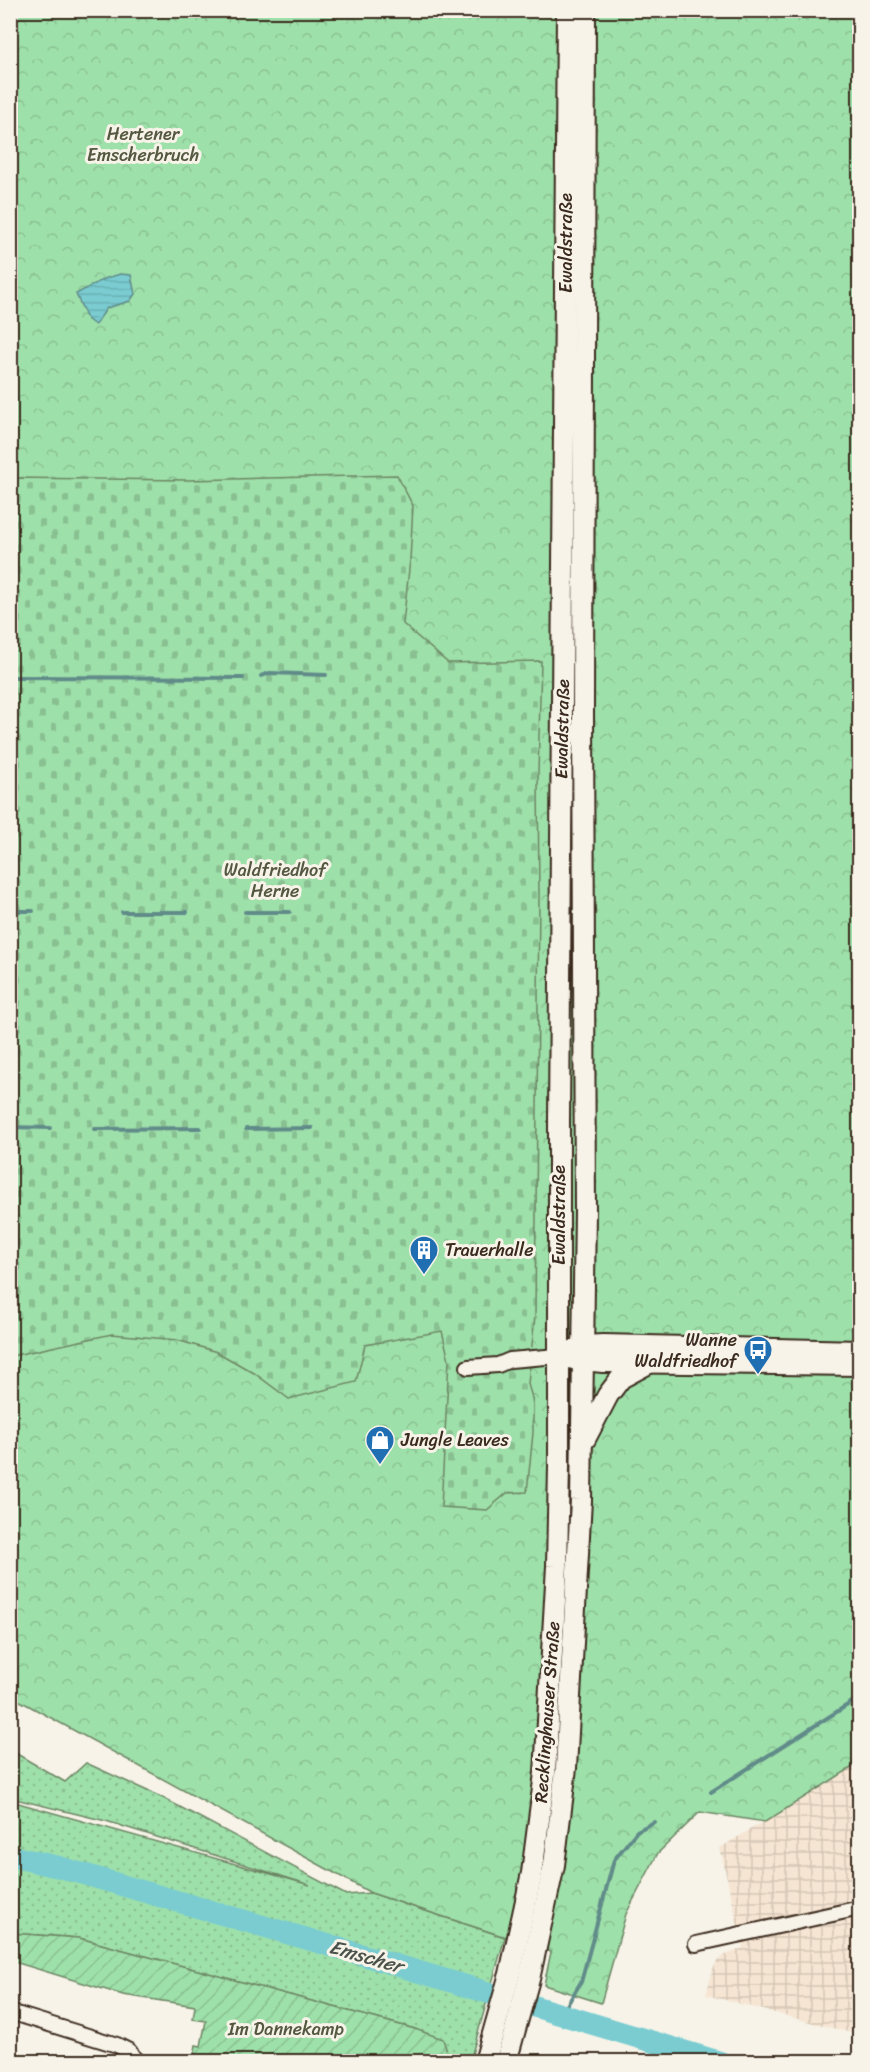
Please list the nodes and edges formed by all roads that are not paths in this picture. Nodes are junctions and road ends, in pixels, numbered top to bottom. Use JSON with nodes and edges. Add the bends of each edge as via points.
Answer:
{"nodes":[{"id":1,"x":567,"y":10,"type":"edge"},
{"id":2,"x":585,"y":10,"type":"edge"},
{"id":3,"x":860,"y":1351,"type":"edge"},
{"id":4,"x":584,"y":1353,"type":"junction"},
{"id":5,"x":558,"y":1356,"type":"junction"},
{"id":6,"x":649,"y":1363,"type":"junction"},
{"id":7,"x":860,"y":1365,"type":"edge"},
{"id":8,"x":468,"y":1367,"type":"dead end"},
{"id":9,"x":582,"y":1444,"type":"junction"},
{"id":10,"x":860,"y":1908,"type":"edge"},
{"id":11,"x":696,"y":1944,"type":"dead end"},
{"id":12,"x":10,"y":2012,"type":"edge"},
{"id":13,"x":137,"y":2061,"type":"edge"},
{"id":14,"x":485,"y":2061,"type":"edge"},
{"id":15,"x":506,"y":2061,"type":"edge"}],
"edges":[{"from":1,"to":5,"type":"main road","name":"Ewaldstraße"},
{"from":2,"to":4,"type":"main road","name":"Ewaldstraße"},
{"from":3,"to":4,"type":"main road","via":[[603,1345]]},
{"from":4,"to":5,"type":"main road"},
{"from":4,"to":6,"type":"main road"},
{"from":4,"to":9,"type":"main road","name":"Recklinghauser Straße"},
{"from":5,"to":8,"type":"street"},
{"from":5,"to":14,"type":"main road","name":"Recklinghauser Straße","via":[[556,1566],[545,1773],[532,1873],[510,1974]]},
{"from":6,"to":7,"type":"main road"},
{"from":6,"to":9,"type":"main road","via":[[621,1378]]},
{"from":9,"to":15,"type":"main road","name":"Recklinghauser Straße","via":[[566,1768],[554,1865],[529,1980]]},
{"from":10,"to":11,"type":"street"},
{"from":12,"to":13,"type":"street","via":[[117,2045]]}]}
